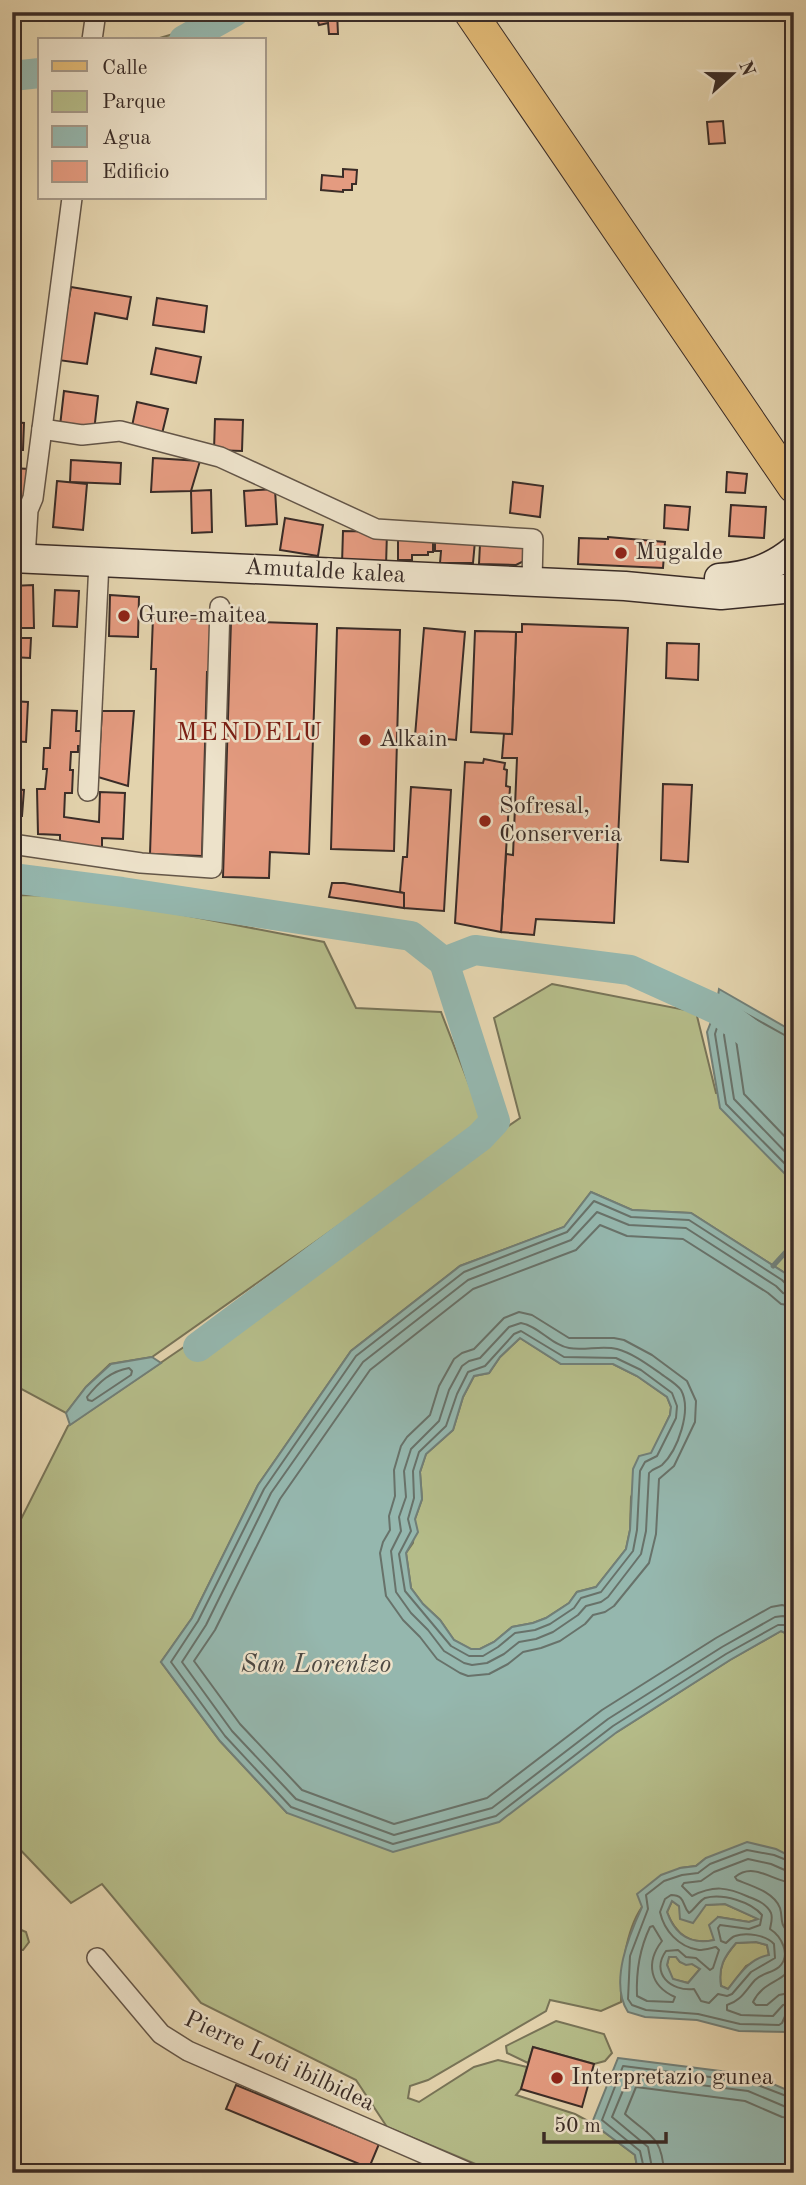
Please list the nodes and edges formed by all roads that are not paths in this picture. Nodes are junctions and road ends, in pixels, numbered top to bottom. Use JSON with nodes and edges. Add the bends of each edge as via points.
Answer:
{"nodes":[{"id":1,"x":96,"y":12,"type":"edge"},
{"id":2,"x":470,"y":12,"type":"edge"},
{"id":3,"x":92,"y":38,"type":"edge"},
{"id":4,"x":72,"y":200,"type":"edge"},
{"id":5,"x":729,"y":389,"type":"junction"},
{"id":6,"x":42,"y":429,"type":"junction"},
{"id":7,"x":794,"y":453,"type":"edge"},
{"id":8,"x":794,"y":487,"type":"edge"},
{"id":9,"x":20,"y":509,"type":"edge"},
{"id":10,"x":794,"y":550,"type":"edge"},
{"id":11,"x":19,"y":558,"type":"edge"},
{"id":12,"x":99,"y":562,"type":"junction"},
{"id":13,"x":532,"y":582,"type":"junction"},
{"id":14,"x":625,"y":586,"type":"junction"},
{"id":15,"x":794,"y":589,"type":"edge"},
{"id":16,"x":220,"y":607,"type":"dead end"},
{"id":17,"x":88,"y":791,"type":"dead end"},
{"id":18,"x":12,"y":844,"type":"edge"},
{"id":19,"x":97,"y":1958,"type":"dead end"},
{"id":20,"x":469,"y":2173,"type":"edge"}],
"edges":[{"from":1,"to":3,"type":"street"},
{"from":2,"to":5,"type":"main road"},
{"from":4,"to":6,"type":"street"},
{"from":5,"to":7,"type":"main road"},
{"from":5,"to":8,"type":"main road"},
{"from":6,"to":9,"type":"street","via":[[33,498]]},
{"from":6,"to":13,"type":"street","via":[[82,435],[120,431],[219,457],[376,529],[533,539]]},
{"from":9,"to":11,"type":"street"},
{"from":10,"to":14,"type":"main road","name":"Amutalde kalea","via":[[749,575]]},
{"from":11,"to":12,"type":"main road","name":"Amutalde kalea"},
{"from":12,"to":13,"type":"main road","name":"Amutalde kalea"},
{"from":12,"to":17,"type":"street"},
{"from":13,"to":14,"type":"main road","name":"Amutalde kalea"},
{"from":14,"to":15,"type":"main road","name":"Amutalde kalea","via":[[721,595]]},
{"from":16,"to":18,"type":"street","via":[[212,868]]},
{"from":19,"to":20,"type":"street","name":"Pierre Loti ibilbidea","via":[[162,2034],[188,2051]]}]}
